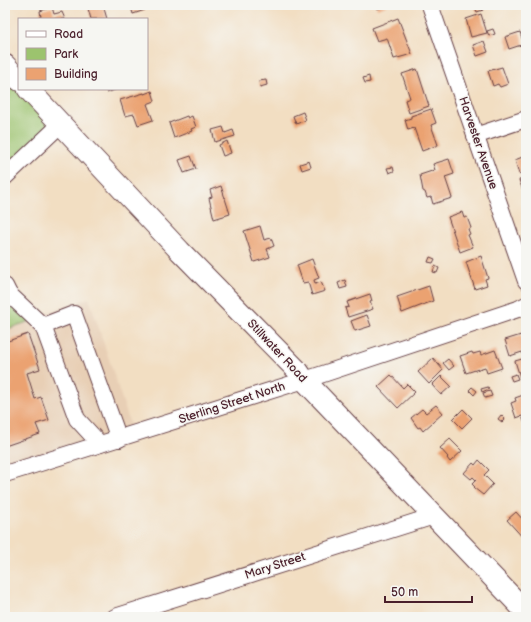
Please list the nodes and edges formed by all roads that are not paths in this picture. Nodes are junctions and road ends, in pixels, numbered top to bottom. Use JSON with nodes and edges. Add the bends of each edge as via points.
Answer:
{"nodes":[{"id":1,"x":430,"y":5,"type":"edge"},
{"id":2,"x":5,"y":65,"type":"edge"},
{"id":3,"x":18,"y":79,"type":"edge"},
{"id":4,"x":29,"y":90,"type":"edge"},
{"id":5,"x":526,"y":119,"type":"edge"},
{"id":6,"x":62,"y":123,"type":"junction"},
{"id":7,"x":475,"y":136,"type":"junction"},
{"id":8,"x":5,"y":177,"type":"edge"},
{"id":9,"x":526,"y":281,"type":"edge"},
{"id":10,"x":5,"y":286,"type":"edge"},
{"id":11,"x":526,"y":305,"type":"edge"},
{"id":12,"x":43,"y":326,"type":"junction"},
{"id":13,"x":304,"y":380,"type":"junction"},
{"id":14,"x":119,"y":439,"type":"junction"},
{"id":15,"x":100,"y":444,"type":"junction"},
{"id":16,"x":5,"y":474,"type":"edge"},
{"id":17,"x":434,"y":516,"type":"junction"},
{"id":18,"x":526,"y":612,"type":"edge"},
{"id":19,"x":115,"y":617,"type":"edge"}],
"edges":[{"from":1,"to":7,"type":"street","name":"Harvester Avenue"},
{"from":2,"to":3,"type":"main road"},
{"from":4,"to":6,"type":"main road","name":"Stillwater Road"},
{"from":5,"to":7,"type":"street"},
{"from":6,"to":8,"type":"street"},
{"from":6,"to":13,"type":"main road","name":"Stillwater Road"},
{"from":7,"to":9,"type":"street","name":"Harvester Avenue"},
{"from":10,"to":12,"type":"street","via":[[9,294]]},
{"from":11,"to":13,"type":"street","name":"Sterling Street North"},
{"from":12,"to":14,"type":"street","via":[[74,314]]},
{"from":12,"to":15,"type":"street","via":[[77,419]]},
{"from":13,"to":14,"type":"street","name":"Sterling Street North"},
{"from":13,"to":17,"type":"main road","name":"Stillwater Road"},
{"from":14,"to":15,"type":"street","name":"Sterling Street North"},
{"from":15,"to":16,"type":"street","name":"Sterling Street North"},
{"from":17,"to":18,"type":"main road","name":"Stillwater Road"},
{"from":17,"to":19,"type":"street","name":"Mary Street"}]}
